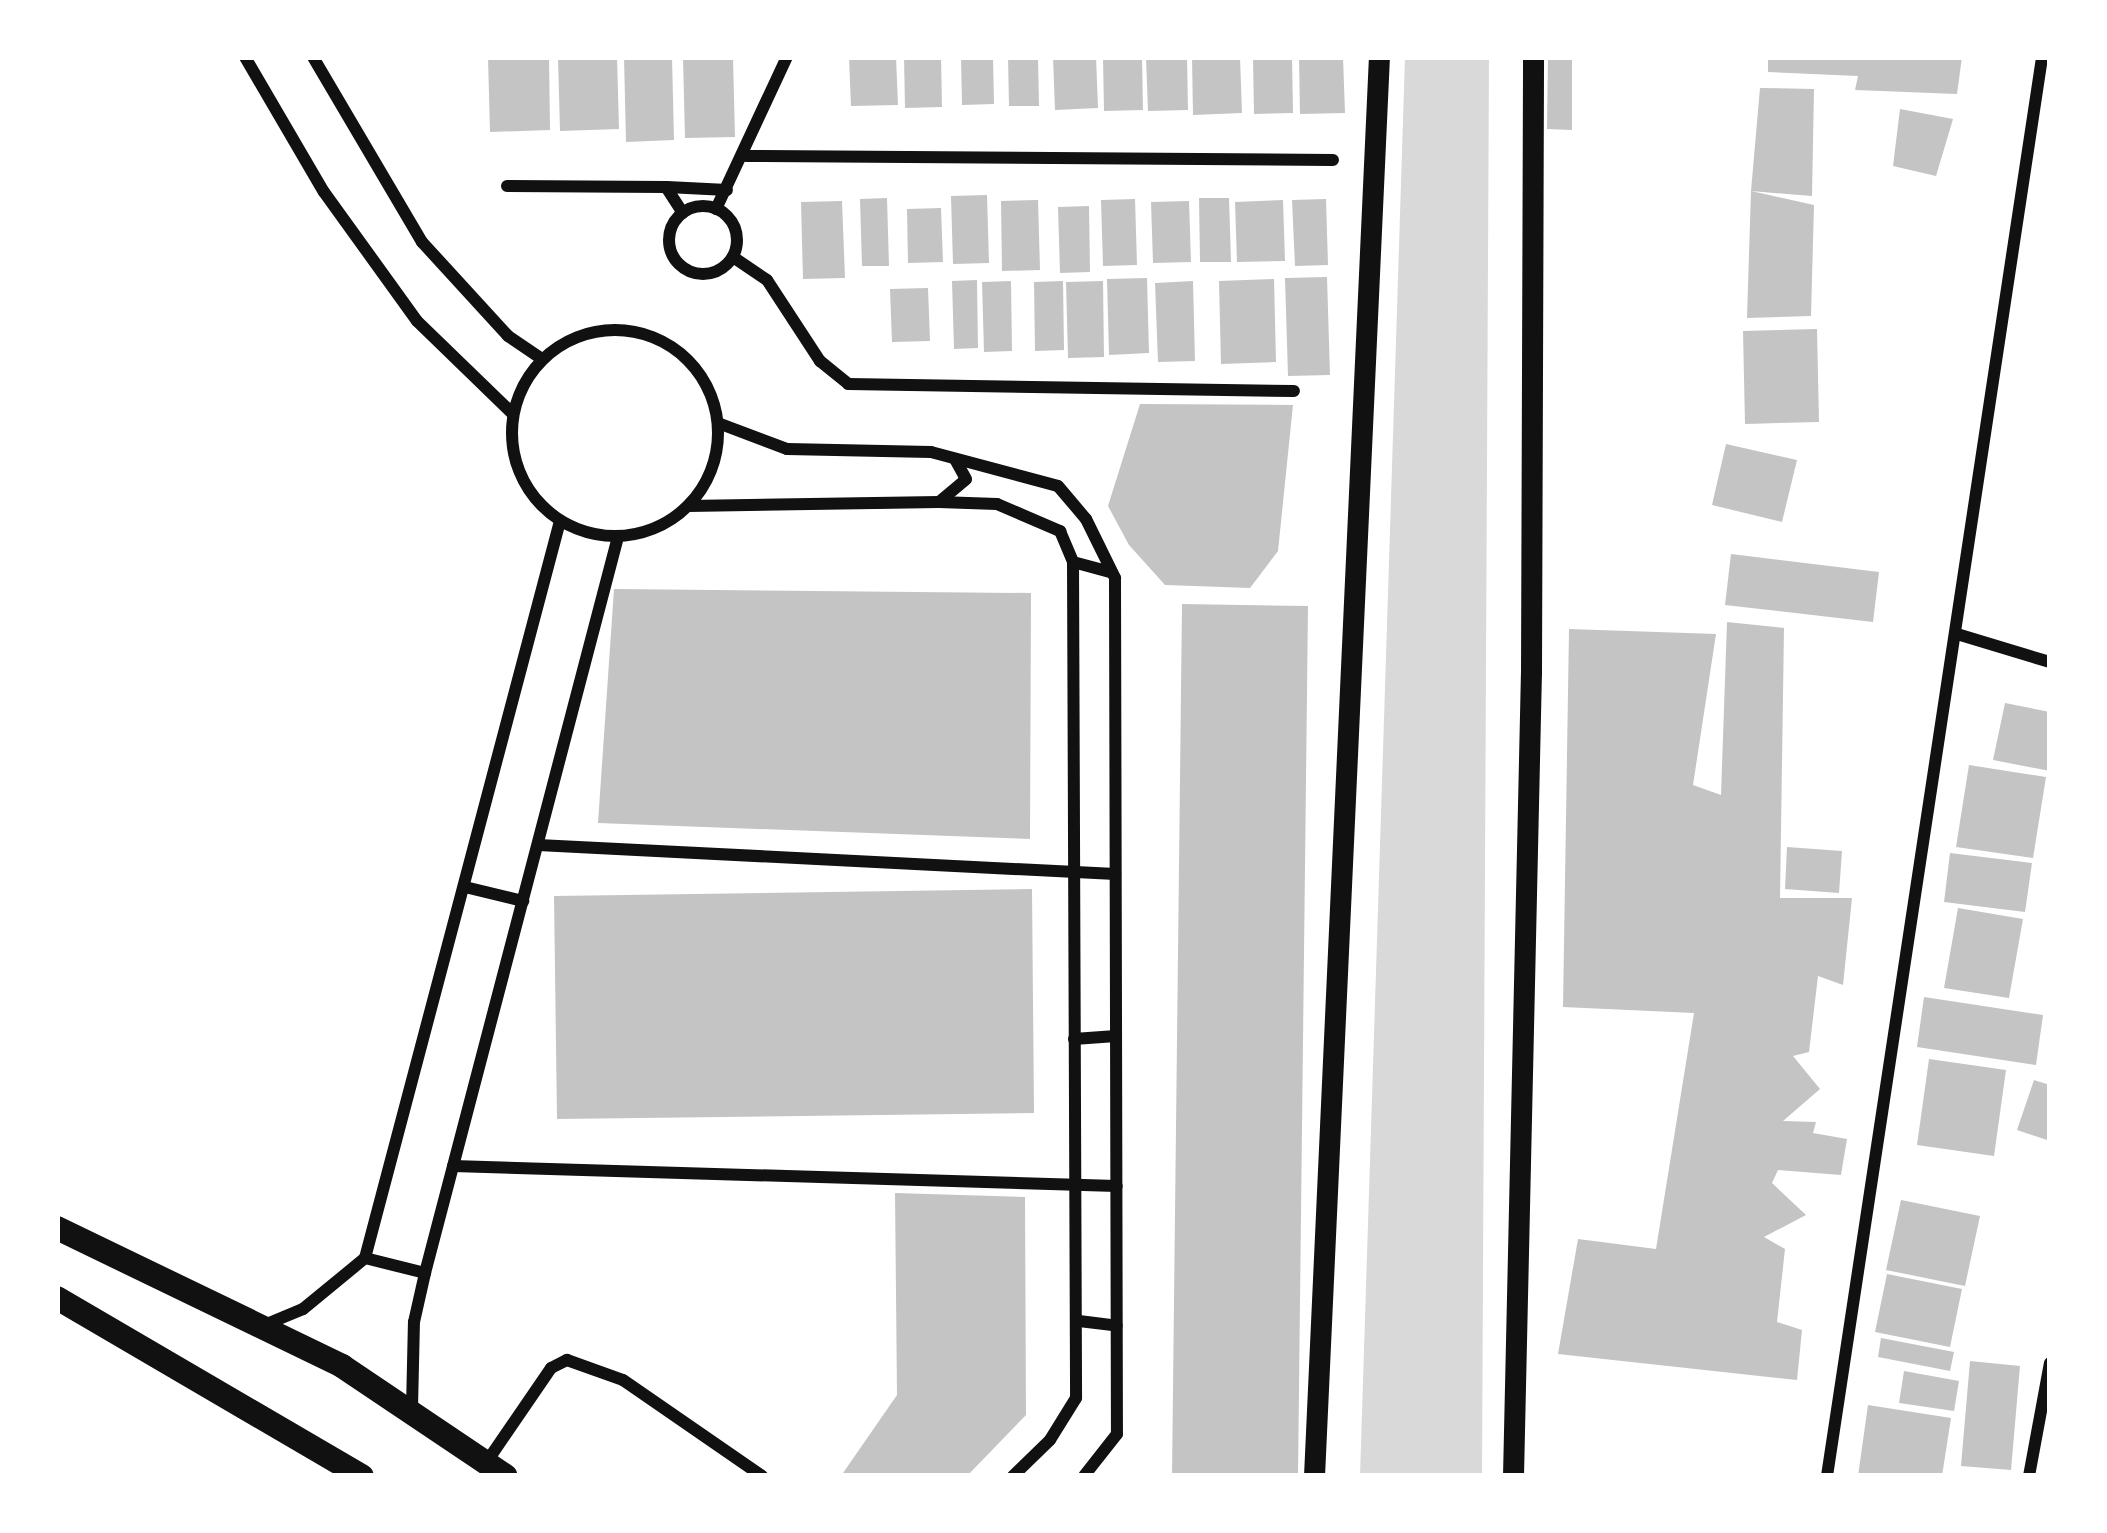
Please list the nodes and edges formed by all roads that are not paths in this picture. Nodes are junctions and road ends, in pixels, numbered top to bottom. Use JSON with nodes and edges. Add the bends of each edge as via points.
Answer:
{"nodes":[{"id":1,"x":244,"y":57,"type":"edge"},
{"id":2,"x":313,"y":57,"type":"edge"},
{"id":3,"x":787,"y":57,"type":"edge"},
{"id":4,"x":1379,"y":57,"type":"edge"},
{"id":5,"x":1533,"y":57,"type":"edge"},
{"id":6,"x":2042,"y":57,"type":"edge"},
{"id":7,"x":746,"y":156,"type":"junction"},
{"id":8,"x":1333,"y":160,"type":"dead end"},
{"id":9,"x":507,"y":186,"type":"dead end"},
{"id":10,"x":666,"y":187,"type":"junction"},
{"id":11,"x":727,"y":190,"type":"junction"},
{"id":12,"x":716,"y":209,"type":"junction"},
{"id":13,"x":683,"y":213,"type":"junction"},
{"id":14,"x":733,"y":257,"type":"junction"},
{"id":15,"x":542,"y":358,"type":"junction"},
{"id":16,"x":1294,"y":391,"type":"dead end"},
{"id":17,"x":512,"y":413,"type":"junction"},
{"id":18,"x":718,"y":423,"type":"junction"},
{"id":19,"x":931,"y":452,"type":"junction"},
{"id":20,"x":940,"y":502,"type":"junction"},
{"id":21,"x":688,"y":506,"type":"junction"},
{"id":22,"x":560,"y":521,"type":"junction"},
{"id":23,"x":618,"y":536,"type":"junction"},
{"id":24,"x":1073,"y":562,"type":"junction"},
{"id":25,"x":1115,"y":578,"type":"junction"},
{"id":26,"x":1958,"y":634,"type":"junction"},
{"id":27,"x":2050,"y":662,"type":"edge"},
{"id":28,"x":538,"y":845,"type":"junction"},
{"id":29,"x":1074,"y":874,"type":"junction"},
{"id":30,"x":1115,"y":874,"type":"junction"},
{"id":31,"x":465,"y":887,"type":"junction"},
{"id":32,"x":524,"y":901,"type":"junction"},
{"id":33,"x":1116,"y":1036,"type":"junction"},
{"id":34,"x":1075,"y":1039,"type":"junction"},
{"id":35,"x":453,"y":1166,"type":"junction"},
{"id":36,"x":1073,"y":1183,"type":"junction"},
{"id":37,"x":1117,"y":1186,"type":"junction"},
{"id":38,"x":57,"y":1228,"type":"edge"},
{"id":39,"x":365,"y":1258,"type":"junction"},
{"id":40,"x":425,"y":1274,"type":"junction"},
{"id":41,"x":57,"y":1298,"type":"edge"},
{"id":42,"x":1079,"y":1321,"type":"junction"},
{"id":43,"x":1117,"y":1326,"type":"junction"},
{"id":44,"x":256,"y":1329,"type":"junction"},
{"id":45,"x":2050,"y":1363,"type":"edge"},
{"id":46,"x":412,"y":1408,"type":"junction"},
{"id":47,"x":496,"y":1470,"type":"edge"},
{"id":48,"x":362,"y":1476,"type":"edge"},
{"id":49,"x":763,"y":1476,"type":"edge"},
{"id":50,"x":1013,"y":1476,"type":"edge"},
{"id":51,"x":1084,"y":1476,"type":"edge"},
{"id":52,"x":1314,"y":1476,"type":"edge"},
{"id":53,"x":1513,"y":1476,"type":"edge"},
{"id":54,"x":1827,"y":1476,"type":"edge"},
{"id":55,"x":2029,"y":1476,"type":"edge"}],
"edges":[{"from":1,"to":17,"type":"street","via":[[324,192],[417,320]]},
{"from":2,"to":15,"type":"street","via":[[422,242],[508,336]]},
{"from":3,"to":7,"type":"street"},
{"from":4,"to":52,"type":"street"},
{"from":5,"to":53,"type":"street","via":[[1532,674]]},
{"from":6,"to":26,"type":"street"},
{"from":7,"to":8,"type":"street"},
{"from":7,"to":11,"type":"street"},
{"from":9,"to":10,"type":"street"},
{"from":10,"to":11,"type":"street"},
{"from":10,"to":13,"type":"street"},
{"from":11,"to":12,"type":"street"},
{"from":12,"to":13,"type":"street"},
{"from":12,"to":14,"type":"street","via":[[734,224]]},
{"from":13,"to":14,"type":"street","via":[[669,241],[684,269],[716,272]]},
{"from":14,"to":16,"type":"street","via":[[767,280],[820,361],[848,384]]},
{"from":15,"to":17,"type":"street"},
{"from":15,"to":18,"type":"street","via":[[573,338],[609,329],[645,334],[679,351],[703,379]]},
{"from":17,"to":22,"type":"street","via":[[516,467]]},
{"from":18,"to":19,"type":"street","via":[[787,449]]},
{"from":18,"to":21,"type":"street","via":[[715,463]]},
{"from":19,"to":20,"type":"street","via":[[961,461],[966,479]]},
{"from":19,"to":25,"type":"street","via":[[1058,486],[1086,519]]},
{"from":20,"to":21,"type":"street"},
{"from":20,"to":24,"type":"street","via":[[997,505],[1030,517],[1060,531]]},
{"from":21,"to":23,"type":"street","via":[[666,523]]},
{"from":22,"to":23,"type":"street"},
{"from":22,"to":31,"type":"street"},
{"from":23,"to":28,"type":"street"},
{"from":24,"to":25,"type":"street","via":[[1098,565]]},
{"from":24,"to":29,"type":"street"},
{"from":25,"to":30,"type":"street"},
{"from":26,"to":27,"type":"street"},
{"from":26,"to":54,"type":"street"},
{"from":28,"to":29,"type":"street"},
{"from":28,"to":32,"type":"street"},
{"from":29,"to":30,"type":"street"},
{"from":29,"to":34,"type":"street"},
{"from":30,"to":33,"type":"street"},
{"from":31,"to":32,"type":"street"},
{"from":31,"to":39,"type":"street"},
{"from":32,"to":35,"type":"street"},
{"from":33,"to":34,"type":"street"},
{"from":33,"to":37,"type":"street"},
{"from":34,"to":36,"type":"street"},
{"from":35,"to":36,"type":"street"},
{"from":35,"to":40,"type":"street"},
{"from":36,"to":37,"type":"street"},
{"from":36,"to":42,"type":"street"},
{"from":37,"to":43,"type":"street"},
{"from":38,"to":44,"type":"main road"},
{"from":39,"to":40,"type":"street"},
{"from":39,"to":44,"type":"street","via":[[303,1309]]},
{"from":40,"to":46,"type":"street","via":[[414,1322]]},
{"from":41,"to":48,"type":"main road"},
{"from":42,"to":43,"type":"street"},
{"from":42,"to":50,"type":"street","via":[[1070,1415]]},
{"from":43,"to":51,"type":"street","via":[[1117,1434]]},
{"from":44,"to":46,"type":"main road"},
{"from":45,"to":55,"type":"street"},
{"from":46,"to":47,"type":"main road"},
{"from":47,"to":49,"type":"street","via":[[551,1368],[568,1360],[623,1380]]}]}
